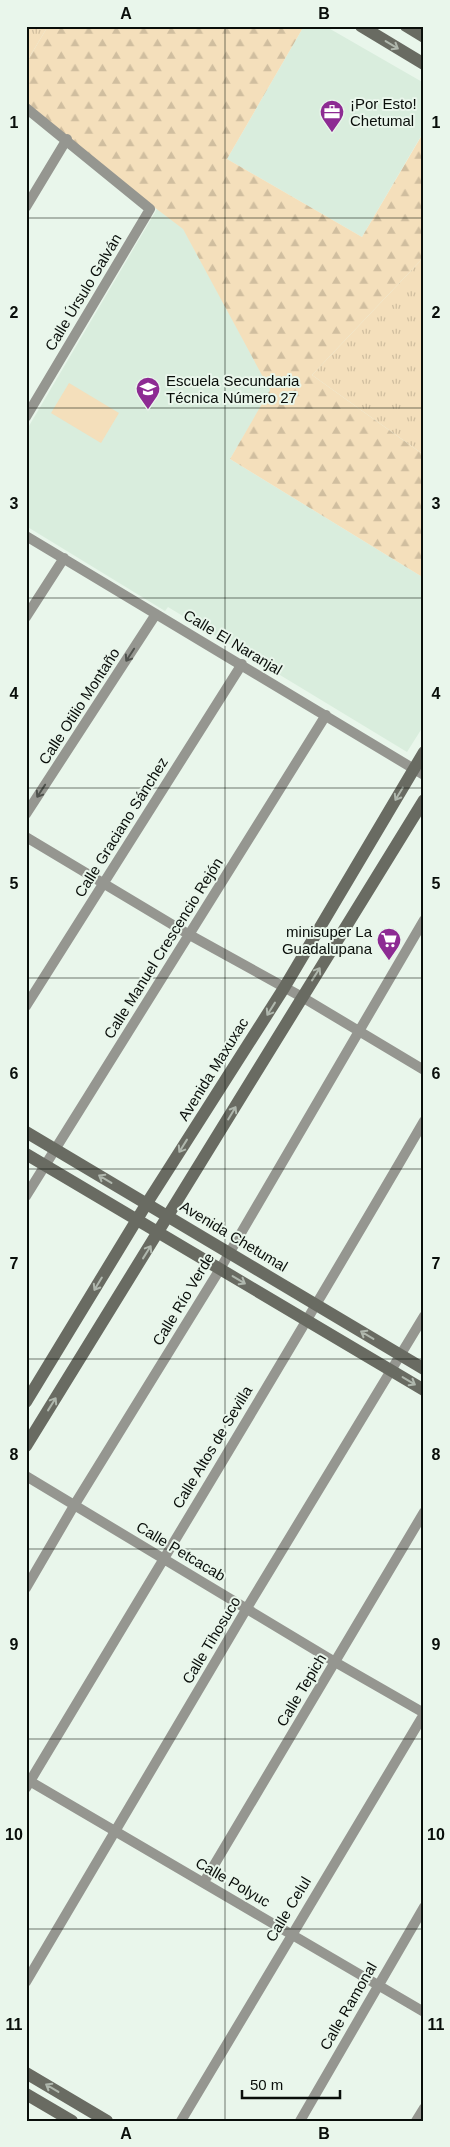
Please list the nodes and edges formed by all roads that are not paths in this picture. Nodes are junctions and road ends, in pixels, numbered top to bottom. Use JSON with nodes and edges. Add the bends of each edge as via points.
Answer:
{"nodes":[{"id":1,"x":361,"y":26,"type":"edge"},
{"id":2,"x":406,"y":26,"type":"edge"},
{"id":3,"x":424,"y":37,"type":"edge"},
{"id":4,"x":424,"y":64,"type":"edge"},
{"id":5,"x":26,"y":108,"type":"edge"},
{"id":6,"x":67,"y":139,"type":"junction"},
{"id":7,"x":26,"y":207,"type":"edge"},
{"id":8,"x":26,"y":417,"type":"edge"},
{"id":9,"x":26,"y":536,"type":"edge"},
{"id":10,"x":64,"y":558,"type":"junction"},
{"id":11,"x":156,"y":614,"type":"junction"},
{"id":12,"x":26,"y":617,"type":"edge"},
{"id":13,"x":242,"y":664,"type":"junction"},
{"id":14,"x":326,"y":715,"type":"junction"},
{"id":15,"x":424,"y":752,"type":"edge"},
{"id":16,"x":419,"y":771,"type":"edge"},
{"id":17,"x":424,"y":800,"type":"edge"},
{"id":18,"x":26,"y":814,"type":"edge"},
{"id":19,"x":26,"y":837,"type":"edge"},
{"id":20,"x":102,"y":884,"type":"junction"},
{"id":21,"x":424,"y":920,"type":"edge"},
{"id":22,"x":188,"y":934,"type":"junction"},
{"id":23,"x":284,"y":988,"type":"junction"},
{"id":24,"x":302,"y":997,"type":"junction"},
{"id":25,"x":26,"y":1006,"type":"edge"},
{"id":26,"x":359,"y":1032,"type":"junction"},
{"id":27,"x":424,"y":1070,"type":"edge"},
{"id":28,"x":424,"y":1122,"type":"edge"},
{"id":29,"x":26,"y":1132,"type":"edge"},
{"id":30,"x":56,"y":1150,"type":"junction"},
{"id":31,"x":26,"y":1154,"type":"edge"},
{"id":32,"x":46,"y":1166,"type":"junction"},
{"id":33,"x":26,"y":1196,"type":"edge"},
{"id":34,"x":147,"y":1203,"type":"junction"},
{"id":35,"x":169,"y":1217,"type":"junction"},
{"id":36,"x":137,"y":1220,"type":"junction"},
{"id":37,"x":159,"y":1233,"type":"junction"},
{"id":38,"x":229,"y":1252,"type":"junction"},
{"id":39,"x":220,"y":1269,"type":"junction"},
{"id":40,"x":317,"y":1306,"type":"junction"},
{"id":41,"x":424,"y":1316,"type":"edge"},
{"id":42,"x":307,"y":1321,"type":"junction"},
{"id":43,"x":400,"y":1355,"type":"junction"},
{"id":44,"x":424,"y":1369,"type":"edge"},
{"id":45,"x":391,"y":1371,"type":"junction"},
{"id":46,"x":424,"y":1390,"type":"edge"},
{"id":47,"x":26,"y":1402,"type":"edge"},
{"id":48,"x":26,"y":1446,"type":"edge"},
{"id":49,"x":26,"y":1476,"type":"edge"},
{"id":50,"x":75,"y":1504,"type":"junction"},
{"id":51,"x":424,"y":1512,"type":"edge"},
{"id":52,"x":162,"y":1559,"type":"junction"},
{"id":53,"x":26,"y":1588,"type":"edge"},
{"id":54,"x":247,"y":1608,"type":"junction"},
{"id":55,"x":335,"y":1662,"type":"junction"},
{"id":56,"x":424,"y":1713,"type":"edge"},
{"id":57,"x":28,"y":1783,"type":"edge"},
{"id":58,"x":116,"y":1830,"type":"junction"},
{"id":59,"x":204,"y":1882,"type":"junction"},
{"id":60,"x":424,"y":1907,"type":"edge"},
{"id":61,"x":291,"y":1933,"type":"junction"},
{"id":62,"x":26,"y":1982,"type":"edge"},
{"id":63,"x":378,"y":1984,"type":"junction"},
{"id":64,"x":424,"y":2012,"type":"edge"},
{"id":65,"x":26,"y":2073,"type":"edge"},
{"id":66,"x":26,"y":2094,"type":"edge"},
{"id":67,"x":76,"y":2103,"type":"junction"},
{"id":68,"x":424,"y":2108,"type":"edge"},
{"id":69,"x":68,"y":2120,"type":"edge"},
{"id":70,"x":107,"y":2121,"type":"edge"},
{"id":71,"x":181,"y":2121,"type":"edge"},
{"id":72,"x":300,"y":2121,"type":"edge"},
{"id":73,"x":416,"y":2121,"type":"edge"}],
"edges":[{"from":1,"to":4,"type":"main road","one_way":true},
{"from":2,"to":3,"type":"main road"},
{"from":5,"to":6,"type":"street"},
{"from":6,"to":7,"type":"street"},
{"from":6,"to":8,"type":"street","name":"Calle Úrsulo Galván","via":[[150,209]]},
{"from":9,"to":10,"type":"street","name":"Calle El Naranjal"},
{"from":10,"to":11,"type":"street","name":"Calle El Naranjal"},
{"from":10,"to":12,"type":"street"},
{"from":11,"to":13,"type":"street","name":"Calle El Naranjal"},
{"from":11,"to":18,"type":"street","name":"Calle Otilio Montaño","one_way":true},
{"from":13,"to":14,"type":"street","name":"Calle El Naranjal"},
{"from":13,"to":20,"type":"street","name":"Calle Graciano Sánchez"},
{"from":14,"to":16,"type":"street","name":"Calle El Naranjal"},
{"from":14,"to":22,"type":"street","name":"Calle Manuel Crescencio Rejón"},
{"from":15,"to":16,"type":"main road","name":"Avenida Maxuxac"},
{"from":16,"to":23,"type":"main road","name":"Avenida Maxuxac","one_way":true},
{"from":24,"to":17,"type":"main road","one_way":true},
{"from":19,"to":20,"type":"street"},
{"from":20,"to":22,"type":"street"},
{"from":20,"to":25,"type":"street","name":"Calle Graciano Sánchez"},
{"from":21,"to":26,"type":"street","name":"Calle Río Verde"},
{"from":22,"to":23,"type":"street"},
{"from":22,"to":30,"type":"street","name":"Calle Manuel Crescencio Rejón"},
{"from":23,"to":24,"type":"street"},
{"from":23,"to":34,"type":"main road","name":"Avenida Maxuxac","one_way":true},
{"from":24,"to":26,"type":"street"},
{"from":35,"to":24,"type":"main road","one_way":true},
{"from":26,"to":27,"type":"street"},
{"from":26,"to":38,"type":"street","name":"Calle Río Verde"},
{"from":28,"to":40,"type":"street","name":"Calle Altos de Sevilla"},
{"from":29,"to":30,"type":"main road","name":"Avenida Chetumal"},
{"from":30,"to":32,"type":"street","name":"Calle Manuel Crescencio Rejón"},
{"from":34,"to":30,"type":"main road","name":"Avenida Chetumal","one_way":true},
{"from":31,"to":32,"type":"main road"},
{"from":32,"to":33,"type":"street","name":"Calle Manuel Crescencio Rejón"},
{"from":32,"to":36,"type":"main road"},
{"from":34,"to":35,"type":"main road","name":"Avenida Chetumal"},
{"from":34,"to":36,"type":"main road","name":"Avenida Maxuxac"},
{"from":35,"to":37,"type":"main road"},
{"from":35,"to":38,"type":"main road","name":"Avenida Chetumal"},
{"from":36,"to":37,"type":"main road"},
{"from":36,"to":47,"type":"main road","name":"Avenida Maxuxac","one_way":true},
{"from":37,"to":39,"type":"main road"},
{"from":48,"to":37,"type":"main road","one_way":true},
{"from":38,"to":39,"type":"street","name":"Calle Río Verde"},
{"from":38,"to":40,"type":"main road","name":"Avenida Chetumal"},
{"from":39,"to":42,"type":"main road","one_way":true},
{"from":39,"to":50,"type":"street","name":"Calle Río Verde"},
{"from":40,"to":42,"type":"street","name":"Calle Altos de Sevilla"},
{"from":43,"to":40,"type":"main road","name":"Avenida Chetumal","one_way":true},
{"from":41,"to":43,"type":"street","name":"Calle Tihosuco"},
{"from":42,"to":45,"type":"main road"},
{"from":42,"to":52,"type":"street","name":"Calle Altos de Sevilla"},
{"from":43,"to":44,"type":"main road","name":"Avenida Chetumal"},
{"from":43,"to":45,"type":"street","name":"Calle Tihosuco"},
{"from":45,"to":46,"type":"main road","one_way":true},
{"from":45,"to":54,"type":"street","name":"Calle Tihosuco"},
{"from":49,"to":50,"type":"street","name":"Calle Petcacab"},
{"from":50,"to":52,"type":"street","name":"Calle Petcacab"},
{"from":50,"to":53,"type":"street","name":"Calle Río Verde"},
{"from":51,"to":55,"type":"street","name":"Calle Tepich"},
{"from":52,"to":54,"type":"street","name":"Calle Petcacab"},
{"from":52,"to":57,"type":"street","name":"Calle Altos de Sevilla"},
{"from":54,"to":55,"type":"street","name":"Calle Petcacab"},
{"from":54,"to":58,"type":"street","name":"Calle Tihosuco"},
{"from":55,"to":56,"type":"street","name":"Calle Petcacab"},
{"from":55,"to":59,"type":"street","name":"Calle Tepich"},
{"from":56,"to":61,"type":"street","name":"Calle Celul"},
{"from":57,"to":58,"type":"street","name":"Calle Polyuc"},
{"from":58,"to":59,"type":"street","name":"Calle Polyuc"},
{"from":58,"to":62,"type":"street","name":"Calle Tihosuco"},
{"from":59,"to":61,"type":"street","name":"Calle Polyuc"},
{"from":60,"to":63,"type":"street","name":"Calle Ramonal"},
{"from":61,"to":63,"type":"street","name":"Calle Polyuc"},
{"from":61,"to":71,"type":"street","name":"Calle Celul"},
{"from":63,"to":64,"type":"street","name":"Calle Polyuc"},
{"from":63,"to":72,"type":"street","name":"Calle Ramonal"},
{"from":67,"to":65,"type":"main road","one_way":true},
{"from":66,"to":69,"type":"main road"},
{"from":67,"to":69,"type":"street"},
{"from":67,"to":70,"type":"main road"},
{"from":68,"to":73,"type":"street"}]}
